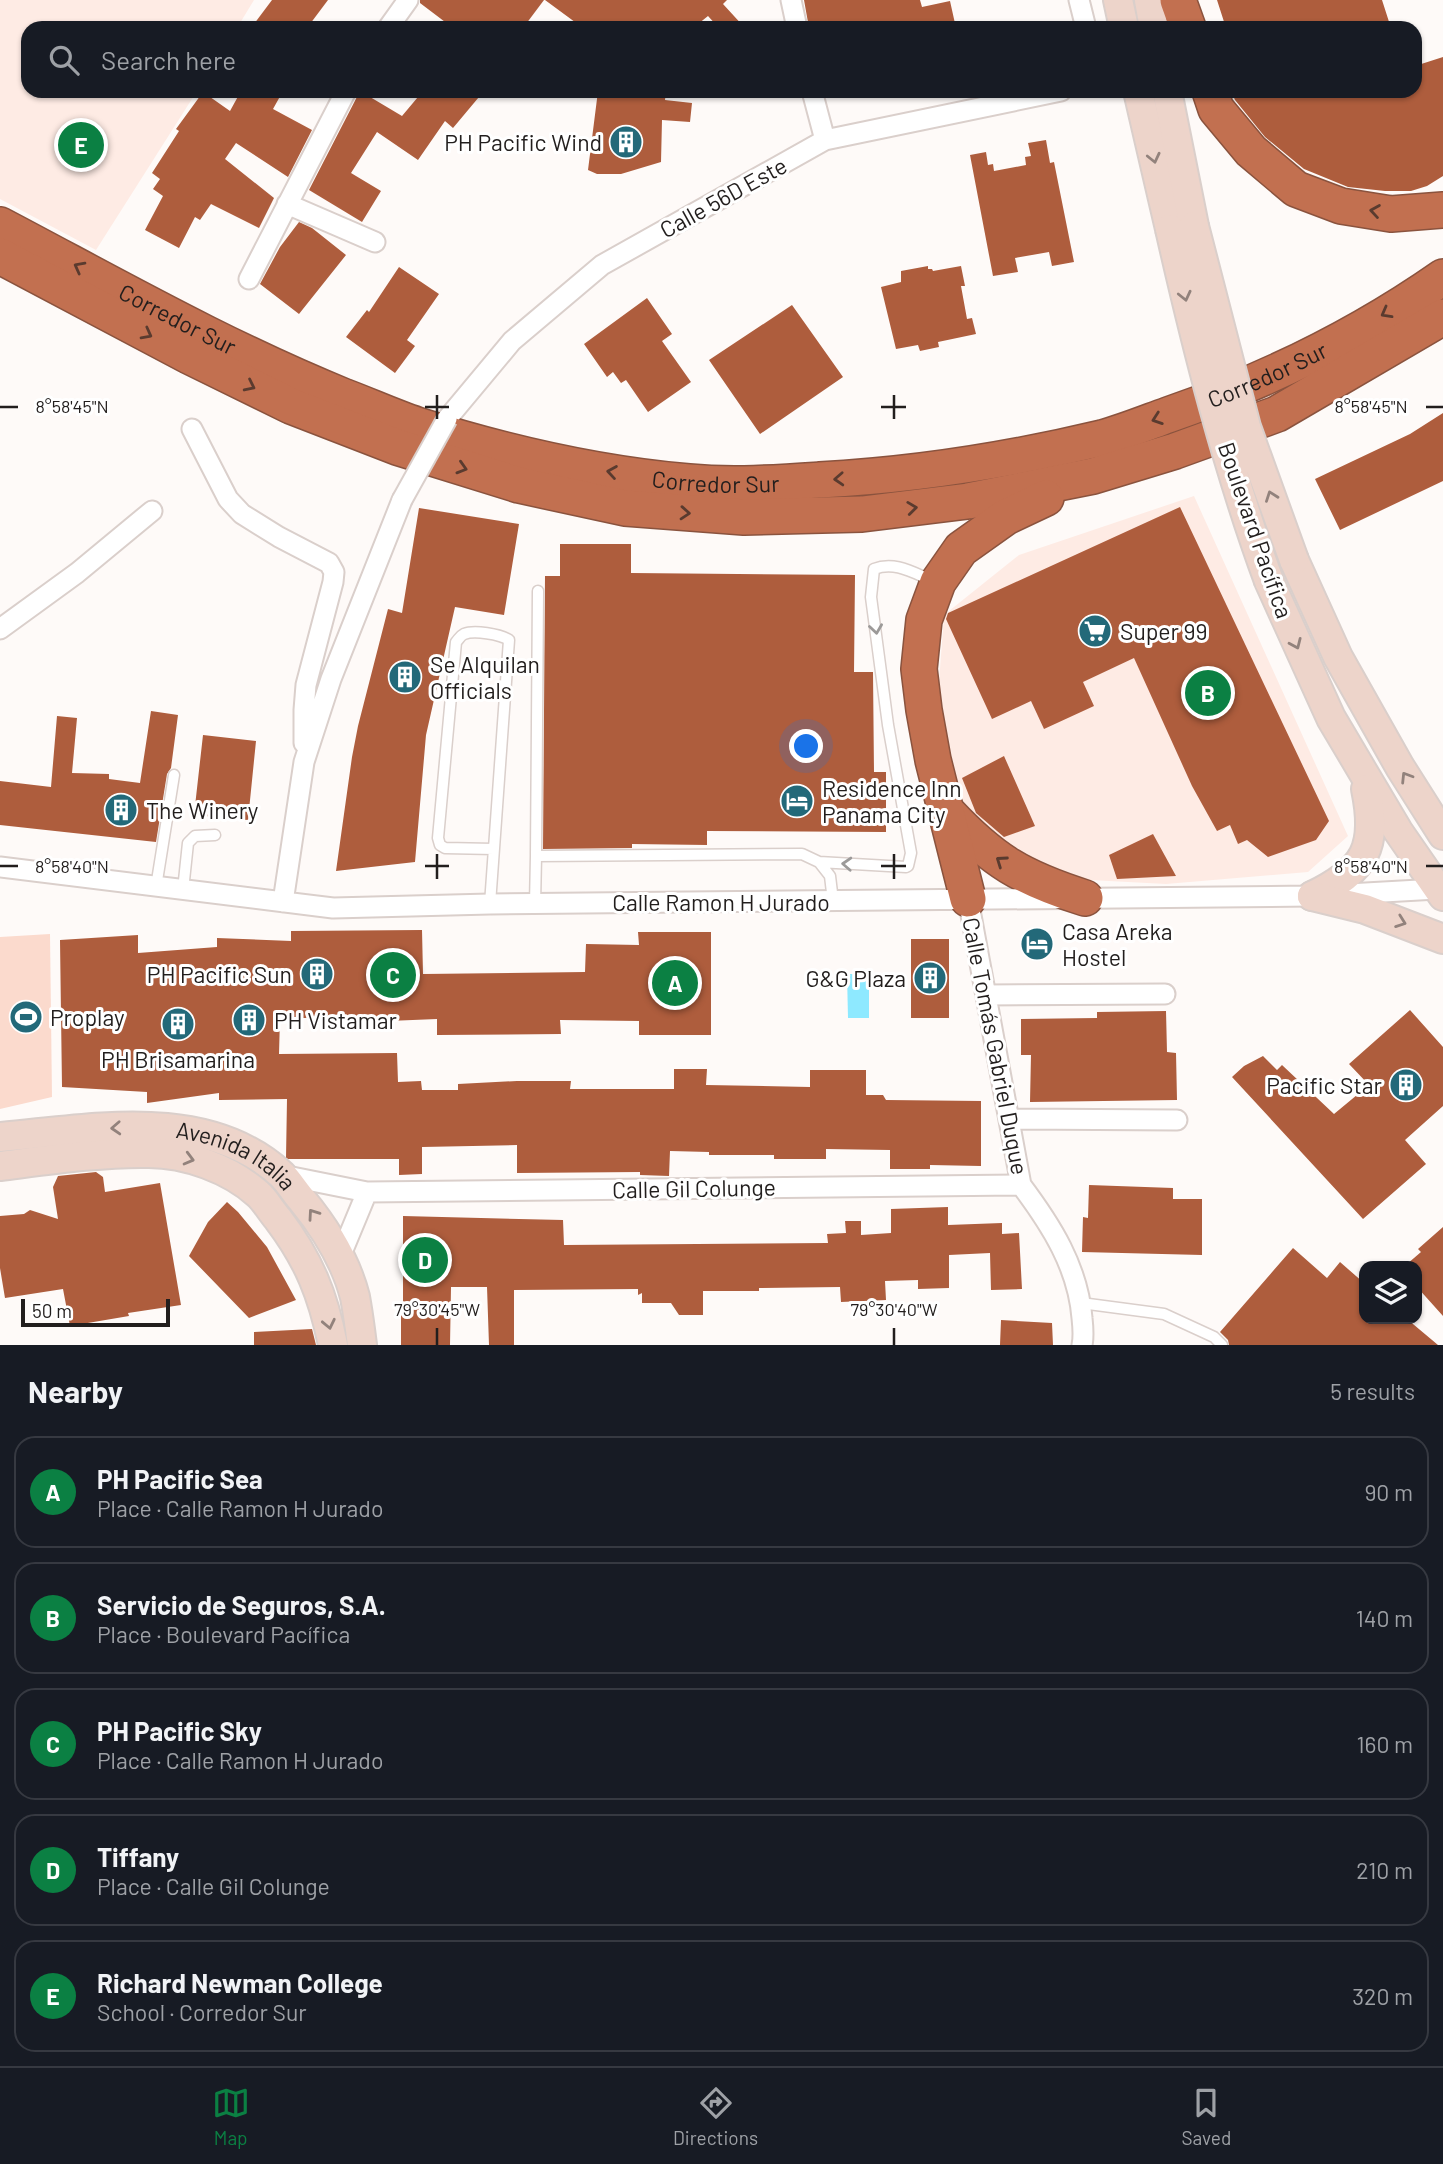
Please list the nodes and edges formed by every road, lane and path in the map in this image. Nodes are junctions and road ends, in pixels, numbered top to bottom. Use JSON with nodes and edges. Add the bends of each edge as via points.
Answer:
{"nodes":[{"id":1,"x":408,"y":0,"type":"edge"},
{"id":2,"x":791,"y":0,"type":"edge"},
{"id":3,"x":1079,"y":0,"type":"edge"},
{"id":4,"x":1118,"y":0,"type":"edge"},
{"id":5,"x":1149,"y":0,"type":"edge"},
{"id":6,"x":1178,"y":0,"type":"edge"},
{"id":7,"x":393,"y":21,"type":"edge"},
{"id":8,"x":796,"y":21,"type":"edge"},
{"id":9,"x":1084,"y":21,"type":"edge"},
{"id":10,"x":1122,"y":21,"type":"edge"},
{"id":11,"x":1153,"y":21,"type":"edge"},
{"id":12,"x":1186,"y":21,"type":"edge"},
{"id":13,"x":342,"y":98,"type":"edge"},
{"id":14,"x":814,"y":98,"type":"edge"},
{"id":15,"x":1027,"y":98,"type":"edge"},
{"id":16,"x":1141,"y":98,"type":"edge"},
{"id":17,"x":1168,"y":98,"type":"edge"},
{"id":18,"x":1212,"y":98,"type":"edge"},
{"id":19,"x":825,"y":139,"type":"junction"},
{"id":20,"x":287,"y":204,"type":"junction"},
{"id":21,"x":1443,"y":210,"type":"edge"},
{"id":22,"x":0,"y":225,"type":"edge"},
{"id":23,"x":1182,"y":228,"type":"junction"},
{"id":24,"x":375,"y":242,"type":"dead end"},
{"id":25,"x":0,"y":256,"type":"edge"},
{"id":26,"x":1443,"y":277,"type":"edge"},
{"id":27,"x":250,"y":279,"type":"dead end"},
{"id":28,"x":1443,"y":317,"type":"edge"},
{"id":29,"x":192,"y":429,"type":"dead end"},
{"id":30,"x":1093,"y":476,"type":"junction"},
{"id":31,"x":152,"y":511,"type":"dead end"},
{"id":32,"x":938,"y":582,"type":"junction"},
{"id":33,"x":538,"y":591,"type":"dead end"},
{"id":34,"x":0,"y":629,"type":"edge"},
{"id":35,"x":304,"y":762,"type":"junction"},
{"id":36,"x":174,"y":775,"type":"dead end"},
{"id":37,"x":1364,"y":775,"type":"junction"},
{"id":38,"x":947,"y":813,"type":"junction"},
{"id":39,"x":215,"y":835,"type":"dead end"},
{"id":40,"x":1443,"y":835,"type":"edge"},
{"id":41,"x":494,"y":849,"type":"junction"},
{"id":42,"x":536,"y":856,"type":"junction"},
{"id":43,"x":819,"y":862,"type":"junction"},
{"id":44,"x":0,"y":867,"type":"edge"},
{"id":45,"x":156,"y":887,"type":"junction"},
{"id":46,"x":183,"y":890,"type":"junction"},
{"id":47,"x":1441,"y":890,"type":"edge"},
{"id":48,"x":1312,"y":895,"type":"junction"},
{"id":49,"x":1085,"y":898,"type":"junction"},
{"id":50,"x":968,"y":900,"type":"junction"},
{"id":51,"x":834,"y":901,"type":"junction"},
{"id":52,"x":283,"y":902,"type":"junction"},
{"id":53,"x":490,"y":904,"type":"junction"},
{"id":54,"x":535,"y":904,"type":"junction"},
{"id":55,"x":1443,"y":939,"type":"edge"},
{"id":56,"x":1165,"y":994,"type":"dead end"},
{"id":57,"x":986,"y":995,"type":"junction"},
{"id":58,"x":1009,"y":1119,"type":"junction"},
{"id":59,"x":1177,"y":1120,"type":"dead end"},
{"id":60,"x":0,"y":1137,"type":"edge"},
{"id":61,"x":0,"y":1166,"type":"edge"},
{"id":62,"x":282,"y":1175,"type":"junction"},
{"id":63,"x":1021,"y":1185,"type":"junction"},
{"id":64,"x":367,"y":1192,"type":"junction"},
{"id":65,"x":340,"y":1257,"type":"junction"},
{"id":66,"x":1081,"y":1303,"type":"junction"},
{"id":67,"x":333,"y":1345,"type":"edge"},
{"id":68,"x":362,"y":1345,"type":"edge"},
{"id":69,"x":1082,"y":1345,"type":"edge"},
{"id":70,"x":1222,"y":1345,"type":"edge"}],
"edges":[{"from":1,"to":7,"type":"street"},
{"from":2,"to":8,"type":"street"},
{"from":3,"to":9,"type":"street"},
{"from":4,"to":10,"type":"street"},
{"from":5,"to":11,"type":"street"},
{"from":6,"to":12,"type":"highway"},
{"from":13,"to":20,"type":"street"},
{"from":14,"to":19,"type":"street"},
{"from":15,"to":19,"type":"street","name":"Calle 56D Este"},
{"from":16,"to":23,"type":"street","name":"Boulevard Pacífica","one_way":true},
{"from":17,"to":23,"type":"street","name":"Boulevard Pacífica"},
{"from":21,"to":18,"type":"highway","one_way":true,"via":[[1391,214],[1340,206],[1296,189],[1251,151],[1216,109]]},
{"from":19,"to":35,"type":"street","name":"Calle 56D Este","bridge":true,"via":[[602,265],[512,341],[447,419],[402,500],[331,679]]},
{"from":20,"to":24,"type":"street"},
{"from":20,"to":27,"type":"street"},
{"from":26,"to":22,"type":"highway","name":"Corredor Sur","one_way":true,"via":[[1323,348],[1232,391],[1106,437],[990,461],[882,476],[740,485],[577,467],[413,424],[204,334]]},
{"from":23,"to":37,"type":"street","name":"Boulevard Pacífica","one_way":true,"bridge":true,"via":[[1198,350],[1248,524],[1331,718]]},
{"from":40,"to":23,"type":"street","name":"Boulevard Pacífica","one_way":true,"bridge":true,"via":[[1338,657],[1294,560]]},
{"from":25,"to":30,"type":"highway","name":"Corredor Sur","one_way":true,"via":[[291,406],[397,447],[519,485],[625,508],[744,517],[862,514],[968,501]]},
{"from":28,"to":30,"type":"highway","name":"Corredor Sur","via":[[1277,414]]},
{"from":29,"to":35,"type":"street","via":[[228,499],[242,514],[329,563],[334,572],[306,685]]},
{"from":30,"to":32,"type":"highway","via":[[1006,517],[961,549]]},
{"from":31,"to":34,"type":"street"},
{"from":32,"to":38,"type":"highway","via":[[924,620],[919,669],[933,760]]},
{"from":32,"to":43,"type":"lane","one_way":true,"via":[[901,567],[874,569],[871,597],[910,863],[906,867]]},
{"from":33,"to":42,"type":"lane"},
{"from":35,"to":52,"type":"street"},
{"from":36,"to":45,"type":"lane"},
{"from":37,"to":47,"type":"street","name":"Boulevard Pacífica"},
{"from":37,"to":48,"type":"street","via":[[1371,813],[1370,838],[1362,861],[1341,880]]},
{"from":49,"to":38,"type":"highway","one_way":true,"via":[[1046,886],[1009,867],[975,843]]},
{"from":38,"to":50,"type":"highway"},
{"from":39,"to":46,"type":"lane","via":[[195,836],[188,843]]},
{"from":41,"to":41,"type":"lane","via":[[509,640],[496,634],[467,633],[456,642],[438,838],[446,848]]},
{"from":41,"to":53,"type":"lane"},
{"from":42,"to":43,"type":"lane","via":[[802,854]]},
{"from":42,"to":54,"type":"lane"},
{"from":43,"to":51,"type":"lane","via":[[830,876]]},
{"from":44,"to":45,"type":"street","name":"Calle Ramon H Jurado"},
{"from":45,"to":46,"type":"street","name":"Calle Ramon H Jurado"},
{"from":46,"to":52,"type":"street","name":"Calle Ramon H Jurado"},
{"from":47,"to":48,"type":"street","name":"Calle Ramon H Jurado"},
{"from":48,"to":49,"type":"street","name":"Calle Ramon H Jurado"},
{"from":48,"to":55,"type":"street","one_way":true,"via":[[1365,909]]},
{"from":49,"to":50,"type":"street","name":"Calle Ramon H Jurado"},
{"from":50,"to":51,"type":"street","name":"Calle Ramon H Jurado"},
{"from":50,"to":57,"type":"street","name":"Calle Tomás Gabriel Duque"},
{"from":51,"to":54,"type":"street","name":"Calle Ramon H Jurado"},
{"from":52,"to":53,"type":"street","name":"Calle Ramon H Jurado","via":[[333,908]]},
{"from":53,"to":54,"type":"street","name":"Calle Ramon H Jurado"},
{"from":56,"to":57,"type":"street"},
{"from":57,"to":58,"type":"street","name":"Calle Tomás Gabriel Duque"},
{"from":58,"to":59,"type":"street"},
{"from":58,"to":63,"type":"street","name":"Calle Tomás Gabriel Duque"},
{"from":62,"to":60,"type":"street","name":"Avenida Italia","one_way":true,"via":[[239,1146],[176,1128],[141,1126]]},
{"from":61,"to":67,"type":"street","name":"Avenida Italia","one_way":true,"via":[[150,1153],[195,1160],[231,1176],[259,1194],[313,1274]]},
{"from":62,"to":64,"type":"street","name":"Calle Gil Colunge"},
{"from":65,"to":62,"type":"street","name":"Avenida Italia","one_way":true,"via":[[314,1214]]},
{"from":63,"to":64,"type":"street","name":"Calle Gil Colunge"},
{"from":63,"to":66,"type":"street","name":"Calle Tomás Gabriel Duque","via":[[1068,1259]]},
{"from":64,"to":65,"type":"street"},
{"from":65,"to":68,"type":"street","name":"Avenida Italia","via":[[355,1297]]},
{"from":66,"to":69,"type":"street","name":"Calle Tomás Gabriel Duque"},
{"from":66,"to":70,"type":"lane","via":[[1164,1314]]}]}
